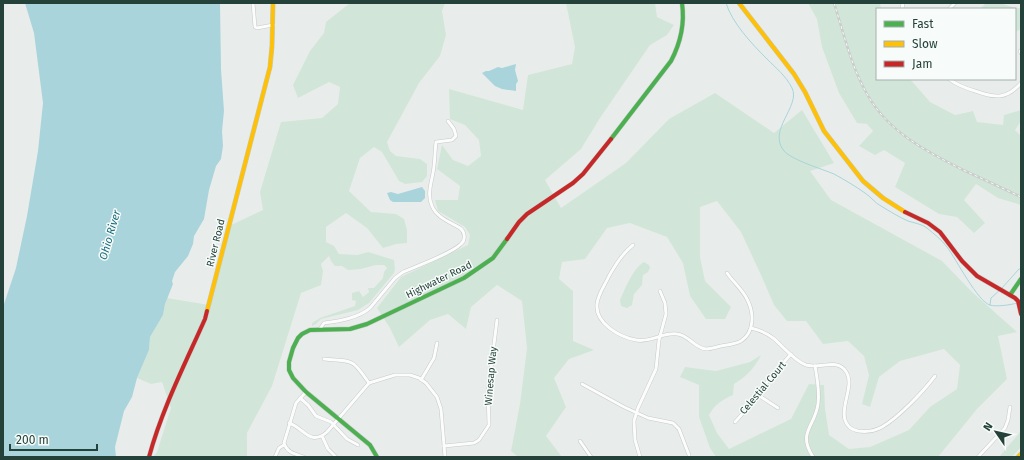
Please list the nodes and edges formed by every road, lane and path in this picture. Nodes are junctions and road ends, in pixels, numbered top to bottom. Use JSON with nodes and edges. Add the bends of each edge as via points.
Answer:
{"nodes":[{"id":1,"x":253,"y":3,"type":"edge"},
{"id":2,"x":273,"y":3,"type":"edge"},
{"id":3,"x":682,"y":3,"type":"edge"},
{"id":4,"x":739,"y":3,"type":"edge"},
{"id":5,"x":273,"y":25,"type":"junction"},
{"id":6,"x":951,"y":80,"type":"edge"},
{"id":7,"x":1021,"y":83,"type":"edge"},
{"id":8,"x":448,"y":121,"type":"dead end"},
{"id":9,"x":633,"y":245,"type":"dead end"},
{"id":10,"x":727,"y":273,"type":"dead end"},
{"id":11,"x":1021,"y":279,"type":"edge"},
{"id":12,"x":660,"y":291,"type":"dead end"},
{"id":13,"x":1010,"y":295,"type":"junction"},
{"id":14,"x":1018,"y":302,"type":"edge"},
{"id":15,"x":1021,"y":314,"type":"edge"},
{"id":16,"x":497,"y":320,"type":"dead end"},
{"id":17,"x":751,"y":328,"type":"junction"},
{"id":18,"x":320,"y":329,"type":"junction"},
{"id":19,"x":660,"y":337,"type":"junction"},
{"id":20,"x":437,"y":343,"type":"dead end"},
{"id":21,"x":791,"y":354,"type":"junction"},
{"id":22,"x":324,"y":359,"type":"dead end"},
{"id":23,"x":815,"y":366,"type":"junction"},
{"id":24,"x":935,"y":376,"type":"dead end"},
{"id":25,"x":421,"y":380,"type":"junction"},
{"id":26,"x":369,"y":383,"type":"junction"},
{"id":27,"x":582,"y":384,"type":"dead end"},
{"id":28,"x":306,"y":392,"type":"junction"},
{"id":29,"x":758,"y":395,"type":"junction"},
{"id":30,"x":300,"y":398,"type":"junction"},
{"id":31,"x":1010,"y":407,"type":"dead end"},
{"id":32,"x":778,"y":408,"type":"dead end"},
{"id":33,"x":636,"y":412,"type":"junction"},
{"id":34,"x":338,"y":419,"type":"junction"},
{"id":35,"x":735,"y":422,"type":"dead end"},
{"id":36,"x":289,"y":423,"type":"junction"},
{"id":37,"x":334,"y":424,"type":"junction"},
{"id":38,"x":322,"y":436,"type":"junction"},
{"id":39,"x":580,"y":441,"type":"dead end"},
{"id":40,"x":284,"y":444,"type":"junction"},
{"id":41,"x":358,"y":446,"type":"dead end"},
{"id":42,"x":444,"y":446,"type":"junction"},
{"id":43,"x":1021,"y":454,"type":"edge"},
{"id":44,"x":689,"y":455,"type":"dead end"},
{"id":45,"x":148,"y":457,"type":"edge"},
{"id":46,"x":275,"y":457,"type":"edge"},
{"id":47,"x":304,"y":457,"type":"edge"},
{"id":48,"x":336,"y":457,"type":"edge"},
{"id":49,"x":377,"y":457,"type":"edge"},
{"id":50,"x":445,"y":457,"type":"edge"},
{"id":51,"x":591,"y":457,"type":"edge"},
{"id":52,"x":640,"y":457,"type":"edge"},
{"id":53,"x":813,"y":457,"type":"edge"},
{"id":54,"x":978,"y":457,"type":"edge"},
{"id":55,"x":1018,"y":457,"type":"edge"}],
"edges":[{"from":1,"to":5,"type":"street","via":[[255,27]]},
{"from":2,"to":5,"type":"street","name":"River Road"},
{"from":3,"to":18,"type":"street","name":"Highwater Road","via":[[684,20],[681,38],[677,51],[667,66],[580,177],[526,214],[493,258],[464,278],[367,324],[350,329]]},
{"from":4,"to":13,"type":"street","via":[[794,74],[824,131],[863,181],[898,208],[934,227],[971,272]]},
{"from":5,"to":45,"type":"street","name":"River Road","via":[[266,81],[205,319],[163,415]]},
{"from":6,"to":7,"type":"street","via":[[993,97],[1007,95]]},
{"from":8,"to":18,"type":"street","via":[[456,136],[452,140],[436,142],[431,204],[436,213],[462,231],[465,236],[462,243],[449,252],[397,276],[366,312],[324,323]]},
{"from":9,"to":19,"type":"street","via":[[623,254],[604,285],[598,299],[597,311],[607,326],[627,338],[640,341]]},
{"from":10,"to":17,"type":"street","via":[[749,303]]},
{"from":11,"to":13,"type":"street"},
{"from":12,"to":19,"type":"street","via":[[666,314]]},
{"from":13,"to":14,"type":"street"},
{"from":14,"to":15,"type":"street"},
{"from":16,"to":42,"type":"street","name":"Winesap Way","via":[[488,392],[489,425],[474,443]]},
{"from":17,"to":19,"type":"street","via":[[738,342],[706,349],[680,334]]},
{"from":17,"to":21,"type":"street","via":[[766,333]]},
{"from":18,"to":28,"type":"street","name":"Highwater Road","via":[[310,330],[300,336],[294,344],[290,358],[289,370]]},
{"from":19,"to":33,"type":"street","via":[[656,370]]},
{"from":20,"to":25,"type":"street","via":[[434,358]]},
{"from":21,"to":23,"type":"street","via":[[803,364]]},
{"from":21,"to":29,"type":"street","name":"Celestial Court"},
{"from":22,"to":26,"type":"street","via":[[352,362]]},
{"from":23,"to":24,"type":"street","via":[[835,364],[847,372],[849,382],[844,419],[852,429],[861,431],[872,430],[885,424],[907,406]]},
{"from":23,"to":53,"type":"street","via":[[818,405],[806,436]]},
{"from":25,"to":26,"type":"street","via":[[403,374]]},
{"from":25,"to":42,"type":"street","via":[[431,388],[439,401]]},
{"from":26,"to":34,"type":"street"},
{"from":27,"to":33,"type":"street"},
{"from":28,"to":30,"type":"street"},
{"from":28,"to":34,"type":"street","name":"Highwater Road"},
{"from":29,"to":32,"type":"street"},
{"from":29,"to":35,"type":"street","name":"Celestial Court"},
{"from":30,"to":36,"type":"street"},
{"from":30,"to":37,"type":"street","via":[[316,416]]},
{"from":31,"to":54,"type":"street","via":[[1005,428]]},
{"from":33,"to":44,"type":"street","via":[[653,420],[669,421],[677,426]]},
{"from":33,"to":52,"type":"street","via":[[634,433]]},
{"from":34,"to":37,"type":"street"},
{"from":34,"to":49,"type":"street","name":"Highwater Road","via":[[370,446]]},
{"from":36,"to":38,"type":"street","via":[[296,425],[307,436]]},
{"from":36,"to":40,"type":"street"},
{"from":37,"to":38,"type":"street"},
{"from":37,"to":41,"type":"street","via":[[347,439]]},
{"from":38,"to":48,"type":"street","via":[[328,449]]},
{"from":39,"to":51,"type":"street"},
{"from":40,"to":46,"type":"street"},
{"from":40,"to":47,"type":"street","via":[[291,453]]},
{"from":42,"to":50,"type":"street"},
{"from":43,"to":55,"type":"street"}]}
